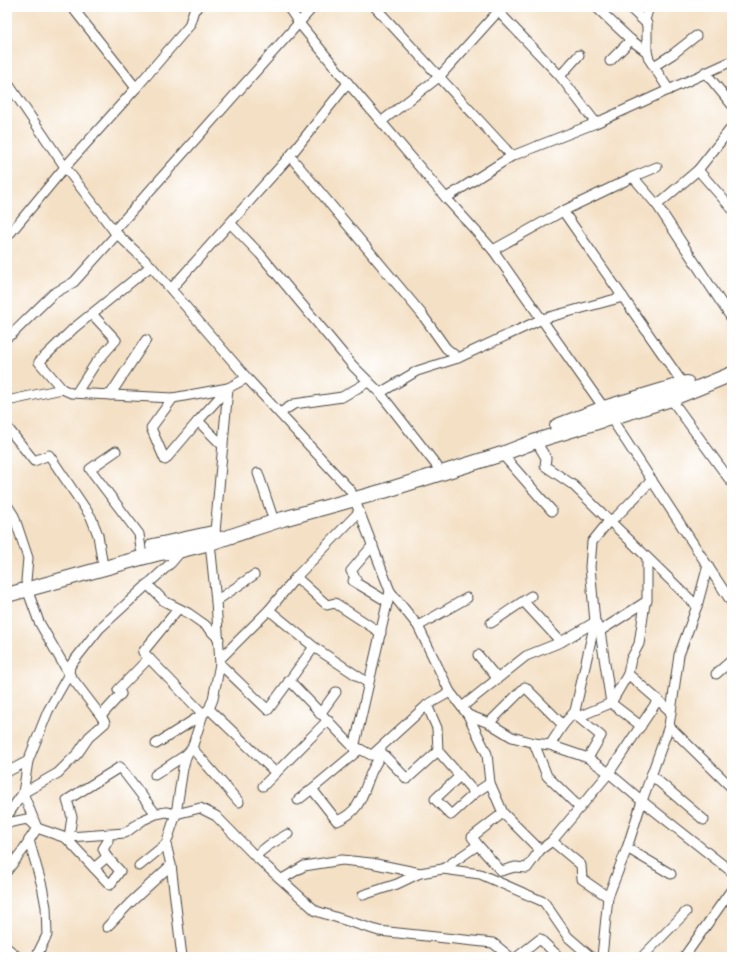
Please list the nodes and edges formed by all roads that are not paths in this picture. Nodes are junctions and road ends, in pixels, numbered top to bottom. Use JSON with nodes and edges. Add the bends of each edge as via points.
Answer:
{"nodes":[{"id":1,"x":72,"y":7,"type":"edge"},
{"id":2,"x":288,"y":7,"type":"edge"},
{"id":3,"x":313,"y":7,"type":"edge"},
{"id":4,"x":375,"y":7,"type":"edge"},
{"id":5,"x":596,"y":7,"type":"edge"},
{"id":6,"x":629,"y":7,"type":"edge"},
{"id":7,"x":649,"y":7,"type":"edge"},
{"id":8,"x":195,"y":8,"type":"edge"},
{"id":9,"x":498,"y":8,"type":"edge"},
{"id":10,"x":299,"y":24,"type":"junction"},
{"id":11,"x":647,"y":24,"type":"junction"},
{"id":12,"x":696,"y":36,"type":"dead end"},
{"id":13,"x":631,"y":40,"type":"junction"},
{"id":14,"x":647,"y":52,"type":"junction"},
{"id":15,"x":579,"y":56,"type":"dead end"},
{"id":16,"x":610,"y":61,"type":"dead end"},
{"id":17,"x":732,"y":61,"type":"edge"},
{"id":18,"x":654,"y":66,"type":"junction"},
{"id":19,"x":705,"y":72,"type":"junction"},
{"id":20,"x":560,"y":76,"type":"junction"},
{"id":21,"x":439,"y":77,"type":"junction"},
{"id":22,"x":7,"y":82,"type":"edge"},
{"id":23,"x":348,"y":83,"type":"junction"},
{"id":24,"x":136,"y":88,"type":"junction"},
{"id":25,"x":669,"y":90,"type":"junction"},
{"id":26,"x":732,"y":105,"type":"edge"},
{"id":27,"x":382,"y":121,"type":"junction"},
{"id":28,"x":596,"y":123,"type":"junction"},
{"id":29,"x":732,"y":127,"type":"edge"},
{"id":30,"x":290,"y":156,"type":"junction"},
{"id":31,"x":512,"y":156,"type":"junction"},
{"id":32,"x":65,"y":167,"type":"junction"},
{"id":33,"x":657,"y":167,"type":"dead end"},
{"id":34,"x":698,"y":170,"type":"junction"},
{"id":35,"x":633,"y":178,"type":"junction"},
{"id":36,"x":446,"y":198,"type":"junction"},
{"id":37,"x":657,"y":205,"type":"junction"},
{"id":38,"x":732,"y":209,"type":"edge"},
{"id":39,"x":563,"y":211,"type":"junction"},
{"id":40,"x":231,"y":224,"type":"junction"},
{"id":41,"x":115,"y":233,"type":"junction"},
{"id":42,"x":7,"y":237,"type":"edge"},
{"id":43,"x":493,"y":250,"type":"junction"},
{"id":44,"x":151,"y":266,"type":"junction"},
{"id":45,"x":171,"y":289,"type":"junction"},
{"id":46,"x":623,"y":297,"type":"junction"},
{"id":47,"x":92,"y":314,"type":"junction"},
{"id":48,"x":542,"y":319,"type":"junction"},
{"id":49,"x":732,"y":319,"type":"edge"},
{"id":50,"x":7,"y":337,"type":"edge"},
{"id":51,"x":146,"y":340,"type":"dead end"},
{"id":52,"x":458,"y":358,"type":"junction"},
{"id":53,"x":732,"y":364,"type":"edge"},
{"id":54,"x":732,"y":374,"type":"edge"},
{"id":55,"x":247,"y":378,"type":"junction"},
{"id":56,"x":368,"y":382,"type":"junction"},
{"id":57,"x":684,"y":385,"type":"junction"},
{"id":58,"x":228,"y":388,"type":"junction"},
{"id":59,"x":62,"y":389,"type":"junction"},
{"id":60,"x":77,"y":392,"type":"junction"},
{"id":61,"x":380,"y":393,"type":"junction"},
{"id":62,"x":110,"y":395,"type":"junction"},
{"id":63,"x":172,"y":398,"type":"junction"},
{"id":64,"x":671,"y":399,"type":"junction"},
{"id":65,"x":7,"y":401,"type":"edge"},
{"id":66,"x":607,"y":413,"type":"junction"},
{"id":67,"x":280,"y":414,"type":"junction"},
{"id":68,"x":198,"y":421,"type":"junction"},
{"id":69,"x":7,"y":427,"type":"edge"},
{"id":70,"x":536,"y":441,"type":"junction"},
{"id":71,"x":223,"y":446,"type":"junction"},
{"id":72,"x":116,"y":450,"type":"dead end"},
{"id":73,"x":502,"y":454,"type":"junction"},
{"id":74,"x":437,"y":466,"type":"junction"},
{"id":75,"x":258,"y":473,"type":"dead end"},
{"id":76,"x":652,"y":480,"type":"junction"},
{"id":77,"x":732,"y":483,"type":"edge"},
{"id":78,"x":353,"y":495,"type":"junction"},
{"id":79,"x":7,"y":505,"type":"edge"},
{"id":80,"x":552,"y":511,"type":"dead end"},
{"id":81,"x":359,"y":512,"type":"junction"},
{"id":82,"x":272,"y":515,"type":"junction"},
{"id":83,"x":609,"y":521,"type":"junction"},
{"id":84,"x":213,"y":538,"type":"junction"},
{"id":85,"x":373,"y":545,"type":"junction"},
{"id":86,"x":141,"y":549,"type":"junction"},
{"id":87,"x":182,"y":550,"type":"junction"},
{"id":88,"x":647,"y":558,"type":"junction"},
{"id":89,"x":102,"y":560,"type":"junction"},
{"id":90,"x":708,"y":565,"type":"junction"},
{"id":91,"x":254,"y":575,"type":"dead end"},
{"id":92,"x":296,"y":577,"type":"junction"},
{"id":93,"x":147,"y":584,"type":"junction"},
{"id":94,"x":27,"y":585,"type":"junction"},
{"id":95,"x":7,"y":586,"type":"edge"},
{"id":96,"x":390,"y":591,"type":"junction"},
{"id":97,"x":7,"y":595,"type":"edge"},
{"id":98,"x":467,"y":598,"type":"dead end"},
{"id":99,"x":216,"y":601,"type":"junction"},
{"id":100,"x":388,"y":602,"type":"junction"},
{"id":101,"x":645,"y":603,"type":"junction"},
{"id":102,"x":732,"y":603,"type":"edge"},
{"id":103,"x":697,"y":606,"type":"junction"},
{"id":104,"x":178,"y":609,"type":"junction"},
{"id":105,"x":269,"y":610,"type":"junction"},
{"id":106,"x":595,"y":622,"type":"junction"},
{"id":107,"x":490,"y":623,"type":"dead end"},
{"id":108,"x":418,"y":626,"type":"junction"},
{"id":109,"x":600,"y":631,"type":"junction"},
{"id":110,"x":381,"y":633,"type":"junction"},
{"id":111,"x":219,"y":639,"type":"junction"},
{"id":112,"x":561,"y":642,"type":"junction"},
{"id":113,"x":314,"y":647,"type":"junction"},
{"id":114,"x":478,"y":654,"type":"dead end"},
{"id":115,"x":149,"y":658,"type":"junction"},
{"id":116,"x":732,"y":660,"type":"edge"},
{"id":117,"x":220,"y":662,"type":"junction"},
{"id":118,"x":69,"y":674,"type":"junction"},
{"id":119,"x":628,"y":674,"type":"junction"},
{"id":120,"x":716,"y":674,"type":"dead end"},
{"id":121,"x":497,"y":678,"type":"junction"},
{"id":122,"x":289,"y":680,"type":"junction"},
{"id":123,"x":368,"y":683,"type":"junction"},
{"id":124,"x":336,"y":692,"type":"dead end"},
{"id":125,"x":450,"y":692,"type":"junction"},
{"id":126,"x":658,"y":700,"type":"junction"},
{"id":127,"x":611,"y":703,"type":"junction"},
{"id":128,"x":427,"y":705,"type":"junction"},
{"id":129,"x":462,"y":707,"type":"junction"},
{"id":130,"x":206,"y":712,"type":"junction"},
{"id":131,"x":671,"y":712,"type":"junction"},
{"id":132,"x":320,"y":714,"type":"junction"},
{"id":133,"x":576,"y":714,"type":"junction"},
{"id":134,"x":468,"y":715,"type":"junction"},
{"id":135,"x":101,"y":716,"type":"junction"},
{"id":136,"x":328,"y":720,"type":"junction"},
{"id":137,"x":489,"y":723,"type":"junction"},
{"id":138,"x":563,"y":725,"type":"junction"},
{"id":139,"x":641,"y":726,"type":"junction"},
{"id":140,"x":668,"y":726,"type":"junction"},
{"id":141,"x":534,"y":743,"type":"junction"},
{"id":142,"x":156,"y":744,"type":"dead end"},
{"id":143,"x":550,"y":745,"type":"junction"},
{"id":144,"x":357,"y":749,"type":"junction"},
{"id":145,"x":190,"y":751,"type":"junction"},
{"id":146,"x":438,"y":751,"type":"junction"},
{"id":147,"x":382,"y":753,"type":"junction"},
{"id":148,"x":371,"y":755,"type":"junction"},
{"id":149,"x":588,"y":758,"type":"junction"},
{"id":150,"x":28,"y":761,"type":"junction"},
{"id":151,"x":7,"y":772,"type":"edge"},
{"id":152,"x":276,"y":773,"type":"junction"},
{"id":153,"x":609,"y":773,"type":"junction"},
{"id":154,"x":155,"y":775,"type":"dead end"},
{"id":155,"x":652,"y":775,"type":"junction"},
{"id":156,"x":460,"y":776,"type":"junction"},
{"id":157,"x":490,"y":783,"type":"junction"},
{"id":158,"x":263,"y":786,"type":"dead end"},
{"id":159,"x":732,"y":788,"type":"edge"},
{"id":160,"x":312,"y":789,"type":"junction"},
{"id":161,"x":475,"y":793,"type":"junction"},
{"id":162,"x":23,"y":794,"type":"junction"},
{"id":163,"x":298,"y":800,"type":"dead end"},
{"id":164,"x":239,"y":802,"type":"dead end"},
{"id":165,"x":642,"y":802,"type":"junction"},
{"id":166,"x":580,"y":808,"type":"junction"},
{"id":167,"x":503,"y":813,"type":"junction"},
{"id":168,"x":156,"y":814,"type":"junction"},
{"id":169,"x":176,"y":814,"type":"junction"},
{"id":170,"x":7,"y":816,"type":"edge"},
{"id":171,"x":704,"y":820,"type":"dead end"},
{"id":172,"x":7,"y":824,"type":"edge"},
{"id":173,"x":37,"y":828,"type":"junction"},
{"id":174,"x":108,"y":834,"type":"junction"},
{"id":175,"x":288,"y":834,"type":"dead end"},
{"id":176,"x":67,"y":838,"type":"junction"},
{"id":177,"x":29,"y":840,"type":"junction"},
{"id":178,"x":552,"y":841,"type":"junction"},
{"id":179,"x":166,"y":844,"type":"junction"},
{"id":180,"x":478,"y":845,"type":"junction"},
{"id":181,"x":627,"y":848,"type":"junction"},
{"id":182,"x":540,"y":850,"type":"junction"},
{"id":183,"x":255,"y":856,"type":"junction"},
{"id":184,"x":107,"y":857,"type":"junction"},
{"id":185,"x":171,"y":865,"type":"junction"},
{"id":186,"x":139,"y":866,"type":"dead end"},
{"id":187,"x":94,"y":868,"type":"junction"},
{"id":188,"x":443,"y":869,"type":"junction"},
{"id":189,"x":7,"y":871,"type":"edge"},
{"id":190,"x":732,"y":872,"type":"edge"},
{"id":191,"x":420,"y":873,"type":"junction"},
{"id":192,"x":671,"y":874,"type":"dead end"},
{"id":193,"x":282,"y":879,"type":"junction"},
{"id":194,"x":732,"y":889,"type":"edge"},
{"id":195,"x":363,"y":895,"type":"dead end"},
{"id":196,"x":608,"y":898,"type":"junction"},
{"id":197,"x":686,"y":912,"type":"dead end"},
{"id":198,"x":107,"y":928,"type":"dead end"},
{"id":199,"x":7,"y":948,"type":"edge"},
{"id":200,"x":689,"y":955,"type":"edge"},
{"id":201,"x":18,"y":957,"type":"edge"},
{"id":202,"x":36,"y":957,"type":"edge"},
{"id":203,"x":182,"y":957,"type":"edge"},
{"id":204,"x":510,"y":957,"type":"edge"},
{"id":205,"x":517,"y":957,"type":"edge"},
{"id":206,"x":558,"y":957,"type":"edge"},
{"id":207,"x":591,"y":957,"type":"edge"},
{"id":208,"x":602,"y":957,"type":"edge"},
{"id":209,"x":642,"y":957,"type":"edge"}],
"edges":[{"from":1,"to":24,"type":"street"},
{"from":2,"to":10,"type":"street"},
{"from":3,"to":10,"type":"street"},
{"from":4,"to":21,"type":"street"},
{"from":5,"to":13,"type":"street"},
{"from":6,"to":11,"type":"street"},
{"from":7,"to":11,"type":"street"},
{"from":8,"to":24,"type":"street","via":[[189,26]]},
{"from":9,"to":20,"type":"street"},
{"from":9,"to":21,"type":"street"},
{"from":10,"to":23,"type":"street"},
{"from":10,"to":41,"type":"street"},
{"from":11,"to":14,"type":"street"},
{"from":12,"to":18,"type":"street"},
{"from":13,"to":14,"type":"street"},
{"from":13,"to":16,"type":"street"},
{"from":14,"to":18,"type":"street"},
{"from":15,"to":20,"type":"street"},
{"from":17,"to":19,"type":"street"},
{"from":18,"to":25,"type":"street"},
{"from":19,"to":25,"type":"street"},
{"from":19,"to":26,"type":"street"},
{"from":20,"to":28,"type":"street"},
{"from":21,"to":27,"type":"street"},
{"from":21,"to":31,"type":"street"},
{"from":22,"to":32,"type":"street"},
{"from":23,"to":27,"type":"street"},
{"from":23,"to":30,"type":"street"},
{"from":24,"to":32,"type":"street"},
{"from":25,"to":28,"type":"street"},
{"from":27,"to":36,"type":"street"},
{"from":28,"to":31,"type":"street"},
{"from":29,"to":34,"type":"street"},
{"from":30,"to":40,"type":"street"},
{"from":30,"to":52,"type":"street","via":[[421,313],[446,348]]},
{"from":31,"to":36,"type":"street"},
{"from":32,"to":41,"type":"street"},
{"from":32,"to":42,"type":"street"},
{"from":33,"to":35,"type":"street"},
{"from":34,"to":37,"type":"street"},
{"from":34,"to":38,"type":"street"},
{"from":35,"to":37,"type":"street"},
{"from":35,"to":39,"type":"street"},
{"from":36,"to":43,"type":"street"},
{"from":37,"to":49,"type":"street"},
{"from":39,"to":43,"type":"street"},
{"from":39,"to":46,"type":"street"},
{"from":40,"to":45,"type":"street"},
{"from":40,"to":56,"type":"street","via":[[260,254]]},
{"from":41,"to":44,"type":"street"},
{"from":41,"to":50,"type":"street","via":[[74,282],[53,294]]},
{"from":43,"to":48,"type":"street"},
{"from":44,"to":45,"type":"street"},
{"from":44,"to":47,"type":"street"},
{"from":45,"to":55,"type":"street"},
{"from":46,"to":48,"type":"street"},
{"from":46,"to":57,"type":"street"},
{"from":47,"to":59,"type":"street","via":[[39,362]]},
{"from":47,"to":60,"type":"street","via":[[116,340],[95,364]]},
{"from":48,"to":52,"type":"street"},
{"from":48,"to":66,"type":"street"},
{"from":51,"to":62,"type":"street"},
{"from":52,"to":61,"type":"street","via":[[417,371]]},
{"from":53,"to":57,"type":"main road"},
{"from":54,"to":64,"type":"main road"},
{"from":55,"to":58,"type":"street"},
{"from":55,"to":67,"type":"street"},
{"from":56,"to":61,"type":"street"},
{"from":56,"to":67,"type":"street","via":[[342,397],[294,404]]},
{"from":57,"to":66,"type":"main road"},
{"from":58,"to":63,"type":"street"},
{"from":58,"to":68,"type":"street"},
{"from":58,"to":71,"type":"street"},
{"from":59,"to":60,"type":"street","via":[[71,393]]},
{"from":59,"to":65,"type":"street"},
{"from":60,"to":62,"type":"street"},
{"from":61,"to":74,"type":"street"},
{"from":62,"to":63,"type":"street"},
{"from":63,"to":68,"type":"street","via":[[151,428],[165,460]]},
{"from":64,"to":66,"type":"main road"},
{"from":64,"to":77,"type":"street"},
{"from":66,"to":70,"type":"main road"},
{"from":66,"to":74,"type":"main road"},
{"from":66,"to":76,"type":"street"},
{"from":67,"to":78,"type":"street"},
{"from":68,"to":71,"type":"street"},
{"from":69,"to":89,"type":"street","via":[[34,461],[49,455],[91,517],[98,535]]},
{"from":70,"to":73,"type":"main road"},
{"from":70,"to":83,"type":"street","via":[[546,458],[545,466],[573,485]]},
{"from":71,"to":84,"type":"street"},
{"from":72,"to":86,"type":"street","via":[[90,469],[139,534]]},
{"from":73,"to":78,"type":"main road","via":[[384,491]]},
{"from":73,"to":80,"type":"street"},
{"from":74,"to":78,"type":"main road"},
{"from":75,"to":82,"type":"street"},
{"from":76,"to":83,"type":"street"},
{"from":76,"to":90,"type":"street"},
{"from":78,"to":81,"type":"street"},
{"from":78,"to":82,"type":"main road"},
{"from":78,"to":84,"type":"main road","via":[[283,519]]},
{"from":79,"to":94,"type":"street","via":[[14,516],[28,558]]},
{"from":81,"to":85,"type":"street"},
{"from":81,"to":92,"type":"street"},
{"from":82,"to":84,"type":"main road"},
{"from":83,"to":88,"type":"street"},
{"from":83,"to":106,"type":"street","via":[[592,542],[590,567]]},
{"from":84,"to":86,"type":"main road"},
{"from":84,"to":87,"type":"main road"},
{"from":84,"to":99,"type":"street"},
{"from":85,"to":96,"type":"street"},
{"from":85,"to":100,"type":"street","via":[[350,571],[356,579],[353,581]]},
{"from":86,"to":89,"type":"main road"},
{"from":87,"to":93,"type":"street"},
{"from":87,"to":94,"type":"main road","via":[[160,553],[34,588]]},
{"from":88,"to":101,"type":"street"},
{"from":88,"to":103,"type":"street"},
{"from":89,"to":94,"type":"main road"},
{"from":90,"to":102,"type":"street"},
{"from":90,"to":103,"type":"street"},
{"from":91,"to":99,"type":"street"},
{"from":92,"to":105,"type":"street"},
{"from":92,"to":110,"type":"street","via":[[326,605],[335,603]]},
{"from":93,"to":104,"type":"street","via":[[164,602]]},
{"from":93,"to":118,"type":"street","via":[[99,629],[70,666]]},
{"from":94,"to":95,"type":"main road"},
{"from":94,"to":97,"type":"main road"},
{"from":94,"to":118,"type":"street","via":[[40,622]]},
{"from":96,"to":100,"type":"street"},
{"from":96,"to":108,"type":"street"},
{"from":98,"to":108,"type":"street"},
{"from":99,"to":111,"type":"street"},
{"from":100,"to":110,"type":"street"},
{"from":101,"to":109,"type":"street"},
{"from":101,"to":119,"type":"street","via":[[638,644]]},
{"from":103,"to":131,"type":"street","via":[[679,655]]},
{"from":104,"to":111,"type":"street","via":[[205,625]]},
{"from":104,"to":115,"type":"street","via":[[142,652]]},
{"from":105,"to":113,"type":"street"},
{"from":105,"to":117,"type":"street"},
{"from":106,"to":109,"type":"street"},
{"from":106,"to":112,"type":"street"},
{"from":106,"to":133,"type":"street"},
{"from":107,"to":112,"type":"street","via":[[528,599]]},
{"from":108,"to":125,"type":"street"},
{"from":109,"to":127,"type":"street"},
{"from":110,"to":123,"type":"street"},
{"from":111,"to":117,"type":"street"},
{"from":112,"to":121,"type":"street","via":[[526,656]]},
{"from":113,"to":122,"type":"street"},
{"from":113,"to":123,"type":"street"},
{"from":114,"to":121,"type":"street"},
{"from":115,"to":130,"type":"street"},
{"from":115,"to":135,"type":"street","via":[[118,690],[121,694]]},
{"from":116,"to":120,"type":"street"},
{"from":117,"to":122,"type":"street","via":[[268,710]]},
{"from":117,"to":130,"type":"street","via":[[213,699]]},
{"from":118,"to":135,"type":"street"},
{"from":118,"to":150,"type":"street","via":[[48,711]]},
{"from":119,"to":126,"type":"street"},
{"from":119,"to":127,"type":"street"},
{"from":121,"to":129,"type":"street"},
{"from":122,"to":132,"type":"street"},
{"from":123,"to":144,"type":"street"},
{"from":124,"to":132,"type":"street"},
{"from":125,"to":128,"type":"street"},
{"from":125,"to":129,"type":"street"},
{"from":126,"to":131,"type":"street"},
{"from":126,"to":139,"type":"street"},
{"from":127,"to":133,"type":"street"},
{"from":127,"to":139,"type":"street"},
{"from":128,"to":146,"type":"street","via":[[437,728]]},
{"from":128,"to":148,"type":"street"},
{"from":129,"to":134,"type":"street"},
{"from":130,"to":142,"type":"street"},
{"from":130,"to":145,"type":"street"},
{"from":130,"to":152,"type":"street"},
{"from":131,"to":140,"type":"street"},
{"from":132,"to":136,"type":"street"},
{"from":133,"to":138,"type":"street"},
{"from":133,"to":149,"type":"street","via":[[601,736]]},
{"from":134,"to":137,"type":"street"},
{"from":134,"to":157,"type":"street","via":[[487,754]]},
{"from":135,"to":162,"type":"street","via":[[105,723],[89,737],[78,753],[58,773]]},
{"from":136,"to":144,"type":"street"},
{"from":136,"to":152,"type":"street"},
{"from":137,"to":138,"type":"street","via":[[525,687]]},
{"from":137,"to":141,"type":"street","via":[[512,737]]},
{"from":138,"to":143,"type":"street"},
{"from":139,"to":153,"type":"street"},
{"from":140,"to":155,"type":"street"},
{"from":140,"to":159,"type":"street"},
{"from":141,"to":143,"type":"street"},
{"from":141,"to":166,"type":"street","via":[[547,776]]},
{"from":143,"to":149,"type":"street"},
{"from":144,"to":148,"type":"street"},
{"from":144,"to":160,"type":"street"},
{"from":145,"to":154,"type":"street"},
{"from":145,"to":164,"type":"street"},
{"from":145,"to":169,"type":"street","via":[[183,768]]},
{"from":146,"to":147,"type":"street","via":[[407,779]]},
{"from":146,"to":156,"type":"street"},
{"from":147,"to":148,"type":"street"},
{"from":147,"to":160,"type":"street","via":[[361,800],[348,816],[337,821]]},
{"from":149,"to":153,"type":"street"},
{"from":150,"to":151,"type":"street"},
{"from":150,"to":162,"type":"street"},
{"from":152,"to":158,"type":"street"},
{"from":153,"to":165,"type":"street"},
{"from":153,"to":166,"type":"street"},
{"from":155,"to":165,"type":"street"},
{"from":155,"to":171,"type":"street"},
{"from":156,"to":161,"type":"street"},
{"from":156,"to":161,"type":"street","via":[[435,799],[451,815]]},
{"from":157,"to":161,"type":"street"},
{"from":157,"to":167,"type":"street"},
{"from":160,"to":163,"type":"street"},
{"from":162,"to":170,"type":"street"},
{"from":162,"to":173,"type":"street"},
{"from":165,"to":181,"type":"street"},
{"from":165,"to":190,"type":"street"},
{"from":166,"to":178,"type":"street"},
{"from":167,"to":180,"type":"street","via":[[472,837]]},
{"from":167,"to":182,"type":"street"},
{"from":168,"to":169,"type":"street"},
{"from":168,"to":174,"type":"street","via":[[126,833]]},
{"from":168,"to":176,"type":"street","via":[[120,767],[67,800],[72,817]]},
{"from":169,"to":179,"type":"street"},
{"from":169,"to":183,"type":"street","via":[[200,808],[216,816]]},
{"from":172,"to":173,"type":"street","via":[[27,818]]},
{"from":173,"to":176,"type":"street"},
{"from":173,"to":177,"type":"street"},
{"from":174,"to":176,"type":"street"},
{"from":174,"to":184,"type":"street","via":[[103,849]]},
{"from":175,"to":183,"type":"street"},
{"from":176,"to":187,"type":"street"},
{"from":177,"to":189,"type":"street"},
{"from":177,"to":202,"type":"street","via":[[42,886],[48,935]]},
{"from":178,"to":182,"type":"street"},
{"from":178,"to":196,"type":"street","via":[[581,865],[582,879]]},
{"from":179,"to":185,"type":"street"},
{"from":179,"to":186,"type":"street"},
{"from":180,"to":182,"type":"street","via":[[501,870],[527,868]]},
{"from":180,"to":188,"type":"street"},
{"from":181,"to":192,"type":"street"},
{"from":181,"to":196,"type":"street"},
{"from":183,"to":193,"type":"street"},
{"from":184,"to":187,"type":"street"},
{"from":184,"to":187,"type":"street","via":[[120,871],[110,885]]},
{"from":185,"to":198,"type":"street"},
{"from":185,"to":203,"type":"street"},
{"from":188,"to":191,"type":"street"},
{"from":188,"to":207,"type":"street","via":[[480,874],[544,902],[568,937]]},
{"from":191,"to":193,"type":"street","via":[[342,860],[304,866]]},
{"from":191,"to":195,"type":"street"},
{"from":193,"to":204,"type":"street","via":[[316,911],[379,931],[493,943]]},
{"from":194,"to":200,"type":"street"},
{"from":196,"to":208,"type":"street"},
{"from":197,"to":209,"type":"street"},
{"from":199,"to":201,"type":"street"},
{"from":205,"to":206,"type":"street","via":[[540,939]]}]}
